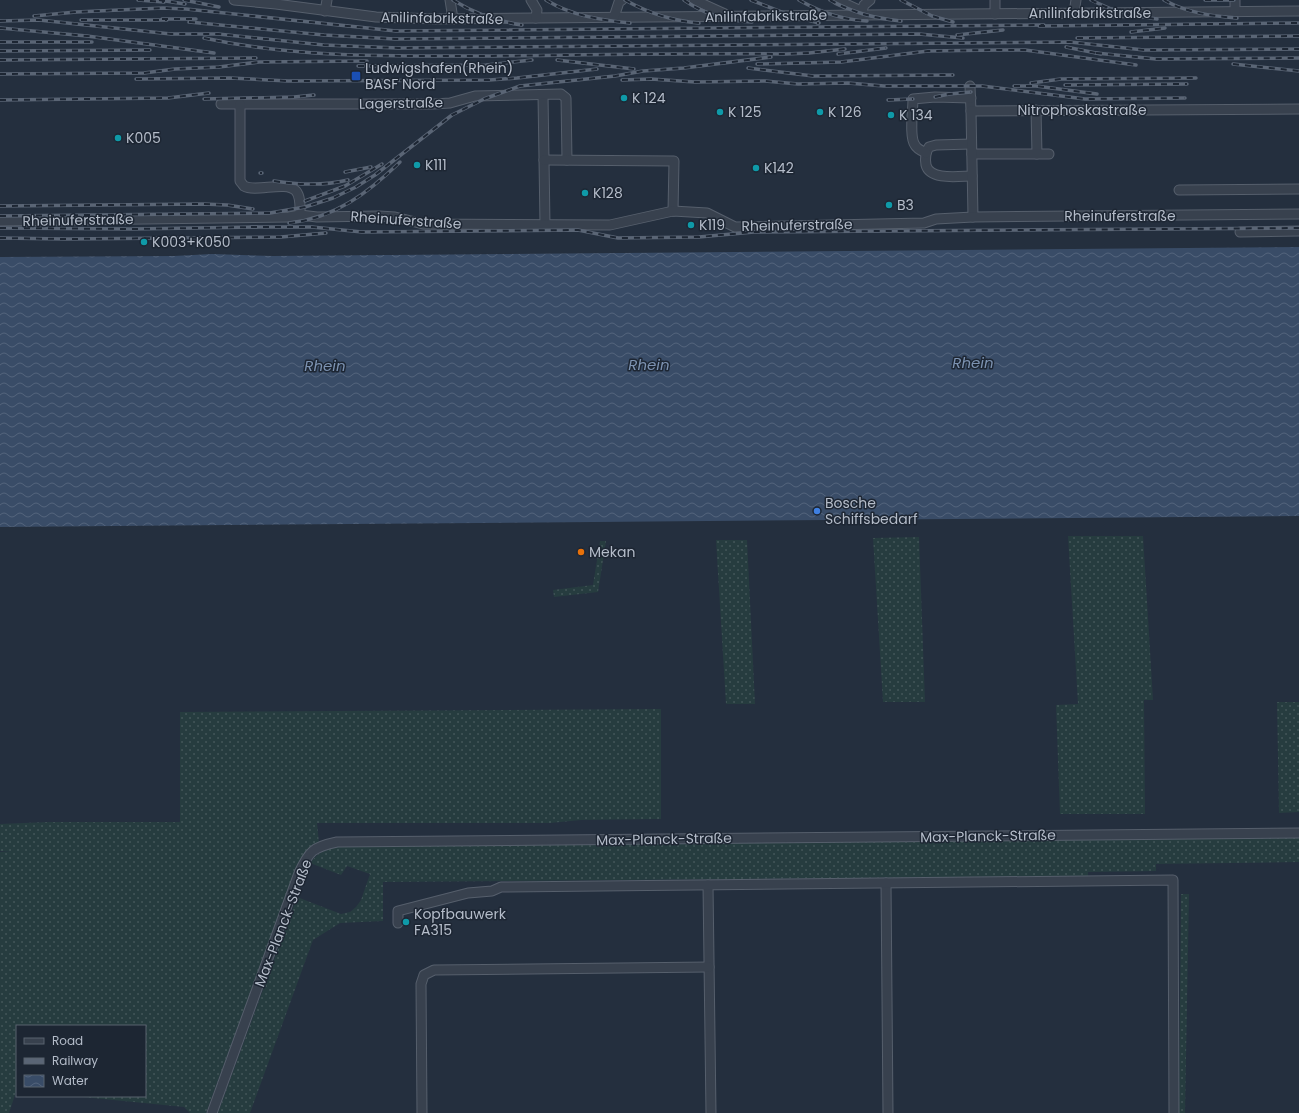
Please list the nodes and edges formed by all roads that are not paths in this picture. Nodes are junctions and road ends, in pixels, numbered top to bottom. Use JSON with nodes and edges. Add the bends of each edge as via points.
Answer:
{"nodes":[{"id":1,"x":234,"y":0,"type":"edge"},
{"id":2,"x":327,"y":0,"type":"edge"},
{"id":3,"x":450,"y":0,"type":"edge"},
{"id":4,"x":531,"y":0,"type":"edge"},
{"id":5,"x":622,"y":0,"type":"edge"},
{"id":6,"x":694,"y":0,"type":"edge"},
{"id":7,"x":836,"y":0,"type":"edge"},
{"id":8,"x":870,"y":0,"type":"edge"},
{"id":9,"x":995,"y":0,"type":"edge"},
{"id":10,"x":1076,"y":0,"type":"edge"},
{"id":11,"x":1235,"y":0,"type":"edge"},
{"id":12,"x":276,"y":2,"type":"edge"},
{"id":13,"x":325,"y":11,"type":"junction"},
{"id":14,"x":1299,"y":11,"type":"edge"},
{"id":15,"x":1235,"y":12,"type":"junction"},
{"id":16,"x":861,"y":13,"type":"junction"},
{"id":17,"x":1074,"y":13,"type":"junction"},
{"id":18,"x":995,"y":14,"type":"junction"},
{"id":19,"x":729,"y":16,"type":"junction"},
{"id":20,"x":614,"y":17,"type":"junction"},
{"id":21,"x":536,"y":18,"type":"junction"},
{"id":22,"x":453,"y":19,"type":"junction"},
{"id":23,"x":970,"y":86,"type":"dead end"},
{"id":24,"x":543,"y":95,"type":"junction"},
{"id":25,"x":971,"y":98,"type":"junction"},
{"id":26,"x":221,"y":104,"type":"dead end"},
{"id":27,"x":240,"y":104,"type":"junction"},
{"id":28,"x":1299,"y":109,"type":"edge"},
{"id":29,"x":1036,"y":110,"type":"junction"},
{"id":30,"x":971,"y":111,"type":"junction"},
{"id":31,"x":972,"y":144,"type":"junction"},
{"id":32,"x":926,"y":153,"type":"junction"},
{"id":33,"x":972,"y":154,"type":"junction"},
{"id":34,"x":1037,"y":154,"type":"junction"},
{"id":35,"x":1049,"y":154,"type":"dead end"},
{"id":36,"x":544,"y":160,"type":"junction"},
{"id":37,"x":568,"y":160,"type":"junction"},
{"id":38,"x":972,"y":176,"type":"junction"},
{"id":39,"x":1299,"y":189,"type":"edge"},
{"id":40,"x":1179,"y":190,"type":"dead end"},
{"id":41,"x":673,"y":210,"type":"junction"},
{"id":42,"x":1299,"y":214,"type":"edge"},
{"id":43,"x":300,"y":215,"type":"junction"},
{"id":44,"x":973,"y":217,"type":"junction"},
{"id":45,"x":0,"y":221,"type":"edge"},
{"id":46,"x":546,"y":225,"type":"junction"},
{"id":47,"x":1299,"y":231,"type":"edge"},
{"id":48,"x":1240,"y":232,"type":"dead end"},
{"id":49,"x":1299,"y":833,"type":"edge"},
{"id":50,"x":886,"y":883,"type":"junction"},
{"id":51,"x":708,"y":885,"type":"junction"},
{"id":52,"x":398,"y":923,"type":"dead end"},
{"id":53,"x":709,"y":967,"type":"junction"},
{"id":54,"x":212,"y":1113,"type":"edge"},
{"id":55,"x":422,"y":1113,"type":"edge"},
{"id":56,"x":711,"y":1113,"type":"edge"},
{"id":57,"x":888,"y":1113,"type":"edge"},
{"id":58,"x":1174,"y":1113,"type":"edge"}],
"edges":[{"from":1,"to":12,"type":"street","name":"Anilinfabrikstraße"},
{"from":2,"to":13,"type":"street"},
{"from":3,"to":22,"type":"street"},
{"from":4,"to":21,"type":"street","via":[[537,10]]},
{"from":5,"to":20,"type":"street"},
{"from":6,"to":19,"type":"street"},
{"from":7,"to":16,"type":"street"},
{"from":8,"to":16,"type":"street","via":[[864,4]]},
{"from":9,"to":18,"type":"street"},
{"from":10,"to":17,"type":"street"},
{"from":11,"to":15,"type":"street"},
{"from":12,"to":13,"type":"street","name":"Anilinfabrikstraße"},
{"from":13,"to":22,"type":"street","name":"Anilinfabrikstraße","via":[[376,17]]},
{"from":14,"to":15,"type":"street","name":"Anilinfabrikstraße"},
{"from":15,"to":17,"type":"street","name":"Anilinfabrikstraße"},
{"from":16,"to":18,"type":"street","name":"Anilinfabrikstraße"},
{"from":16,"to":19,"type":"street","name":"Anilinfabrikstraße"},
{"from":17,"to":18,"type":"street","name":"Anilinfabrikstraße"},
{"from":19,"to":20,"type":"street","name":"Anilinfabrikstraße"},
{"from":20,"to":21,"type":"street","name":"Anilinfabrikstraße"},
{"from":21,"to":22,"type":"street","name":"Anilinfabrikstraße"},
{"from":23,"to":25,"type":"street"},
{"from":24,"to":27,"type":"street","name":"Lagerstraße","via":[[476,96],[450,103],[434,104]]},
{"from":24,"to":36,"type":"street"},
{"from":24,"to":37,"type":"street","name":"Lagerstraße","via":[[561,94],[566,98]]},
{"from":25,"to":30,"type":"street"},
{"from":25,"to":32,"type":"street","via":[[913,99],[914,145]]},
{"from":26,"to":27,"type":"street","name":"Lagerstraße"},
{"from":27,"to":43,"type":"street","via":[[240,181],[244,186],[251,188],[282,187],[295,190]]},
{"from":28,"to":29,"type":"street","name":"Nitrophoskastraße"},
{"from":29,"to":30,"type":"street","name":"Nitrophoskastraße"},
{"from":29,"to":34,"type":"street"},
{"from":30,"to":31,"type":"street"},
{"from":31,"to":32,"type":"street","via":[[936,145],[929,147]]},
{"from":31,"to":33,"type":"street"},
{"from":32,"to":38,"type":"street","via":[[925,161],[931,173],[943,176]]},
{"from":33,"to":34,"type":"street"},
{"from":33,"to":38,"type":"street"},
{"from":34,"to":35,"type":"street"},
{"from":36,"to":37,"type":"street"},
{"from":36,"to":46,"type":"street"},
{"from":37,"to":41,"type":"street","via":[[674,161]]},
{"from":38,"to":44,"type":"street"},
{"from":39,"to":40,"type":"street"},
{"from":41,"to":44,"type":"street","name":"Rheinuferstraße","via":[[707,213],[735,227],[924,223],[936,219]]},
{"from":41,"to":46,"type":"street","name":"Rheinuferstraße","via":[[610,226]]},
{"from":42,"to":44,"type":"street","name":"Rheinuferstraße"},
{"from":43,"to":45,"type":"street","name":"Rheinuferstraße"},
{"from":43,"to":46,"type":"street","name":"Rheinuferstraße","via":[[395,217],[423,224]]},
{"from":47,"to":48,"type":"street"},
{"from":49,"to":54,"type":"street","name":"Max-Planck-Straße","via":[[337,842],[320,846],[309,855],[299,873]]},
{"from":50,"to":51,"type":"street"},
{"from":50,"to":57,"type":"street"},
{"from":50,"to":58,"type":"street","via":[[1173,880]]},
{"from":51,"to":52,"type":"street","via":[[501,887],[398,912]]},
{"from":51,"to":53,"type":"street"},
{"from":53,"to":55,"type":"street","via":[[434,970],[424,974],[421,984]]},
{"from":53,"to":56,"type":"street"}]}
